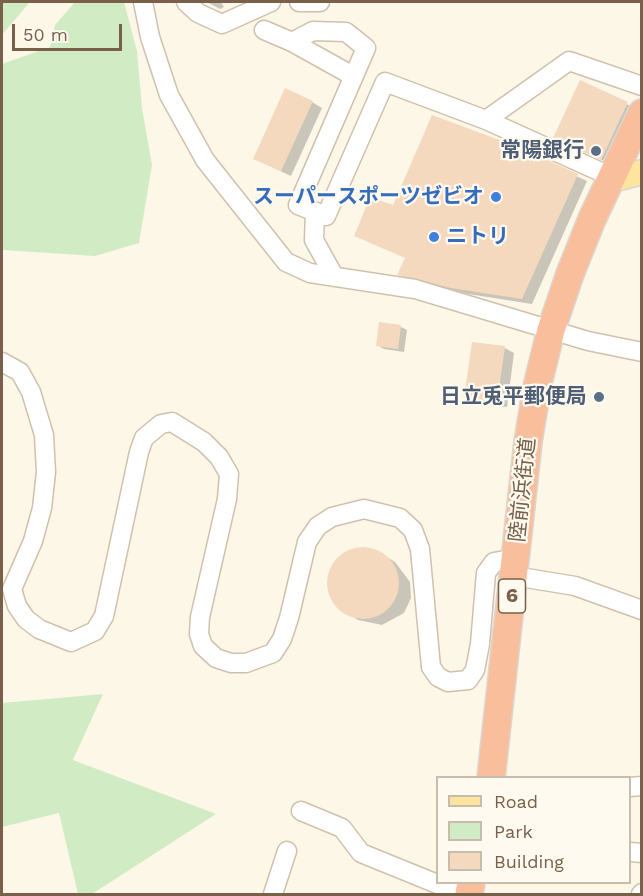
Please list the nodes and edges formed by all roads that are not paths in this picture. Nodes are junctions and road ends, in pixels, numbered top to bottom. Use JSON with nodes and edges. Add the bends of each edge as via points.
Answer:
{"nodes":[{"id":1,"x":143,"y":2,"type":"edge"},
{"id":2,"x":186,"y":2,"type":"edge"},
{"id":3,"x":271,"y":2,"type":"edge"},
{"id":4,"x":299,"y":2,"type":"edge"},
{"id":5,"x":320,"y":2,"type":"edge"},
{"id":6,"x":264,"y":30,"type":"dead end"},
{"id":7,"x":292,"y":42,"type":"junction"},
{"id":8,"x":353,"y":76,"type":"junction"},
{"id":9,"x":642,"y":86,"type":"edge"},
{"id":10,"x":641,"y":117,"type":"edge"},
{"id":11,"x":486,"y":120,"type":"junction"},
{"id":12,"x":642,"y":172,"type":"edge"},
{"id":13,"x":612,"y":177,"type":"junction"},
{"id":14,"x":315,"y":212,"type":"junction"},
{"id":15,"x":334,"y":276,"type":"junction"},
{"id":16,"x":551,"y":330,"type":"junction"},
{"id":17,"x":642,"y":352,"type":"edge"},
{"id":18,"x":2,"y":355,"type":"edge"},
{"id":19,"x":2,"y":362,"type":"edge"},
{"id":20,"x":20,"y":372,"type":"junction"},
{"id":21,"x":515,"y":567,"type":"junction"},
{"id":22,"x":642,"y":610,"type":"edge"},
{"id":23,"x":491,"y":776,"type":"edge"},
{"id":24,"x":301,"y":811,"type":"dead end"},
{"id":25,"x":287,"y":851,"type":"dead end"},
{"id":26,"x":436,"y":883,"type":"edge"},
{"id":27,"x":437,"y":884,"type":"edge"},
{"id":28,"x":273,"y":894,"type":"edge"},
{"id":29,"x":462,"y":894,"type":"edge"}],
"edges":[{"from":1,"to":15,"type":"street","via":[[169,95],[205,160],[286,262],[310,273]]},
{"from":2,"to":3,"type":"street","via":[[222,24]]},
{"from":4,"to":5,"type":"street"},
{"from":6,"to":7,"type":"street"},
{"from":7,"to":8,"type":"street"},
{"from":7,"to":8,"type":"street","via":[[313,31],[346,32],[366,48]]},
{"from":8,"to":14,"type":"street","via":[[297,205]]},
{"from":9,"to":11,"type":"street","via":[[569,61]]},
{"from":10,"to":13,"type":"highway","name":"陸前浜街道","number":"6"},
{"from":11,"to":13,"type":"street"},
{"from":11,"to":14,"type":"street","via":[[386,82],[326,216]]},
{"from":12,"to":13,"type":"main road"},
{"from":13,"to":16,"type":"highway","name":"陸前浜街道","number":"6","via":[[574,261]]},
{"from":14,"to":15,"type":"street","via":[[314,240]]},
{"from":15,"to":16,"type":"street","via":[[415,289]]},
{"from":16,"to":17,"type":"street"},
{"from":16,"to":21,"type":"highway","name":"陸前浜街道","number":"6","via":[[528,442]]},
{"from":18,"to":20,"type":"street","via":[[16,364]]},
{"from":19,"to":20,"type":"street"},
{"from":20,"to":21,"type":"street","via":[[40,415],[46,472],[33,541],[12,589],[26,619],[71,642],[95,631],[104,616],[139,452],[144,438],[161,424],[172,422],[204,442],[219,456],[229,474],[200,617],[203,646],[216,657],[246,663],[273,653],[289,618],[307,542],[318,526],[332,517],[363,509],[400,518],[412,530],[420,549],[431,667],[448,682],[468,680],[475,670],[486,573],[494,562]]},
{"from":21,"to":22,"type":"street"},
{"from":21,"to":23,"type":"highway","name":"陸前浜街道","number":"6"},
{"from":24,"to":26,"type":"street","via":[[342,828],[361,853]]},
{"from":25,"to":28,"type":"street"},
{"from":27,"to":29,"type":"street"}]}
